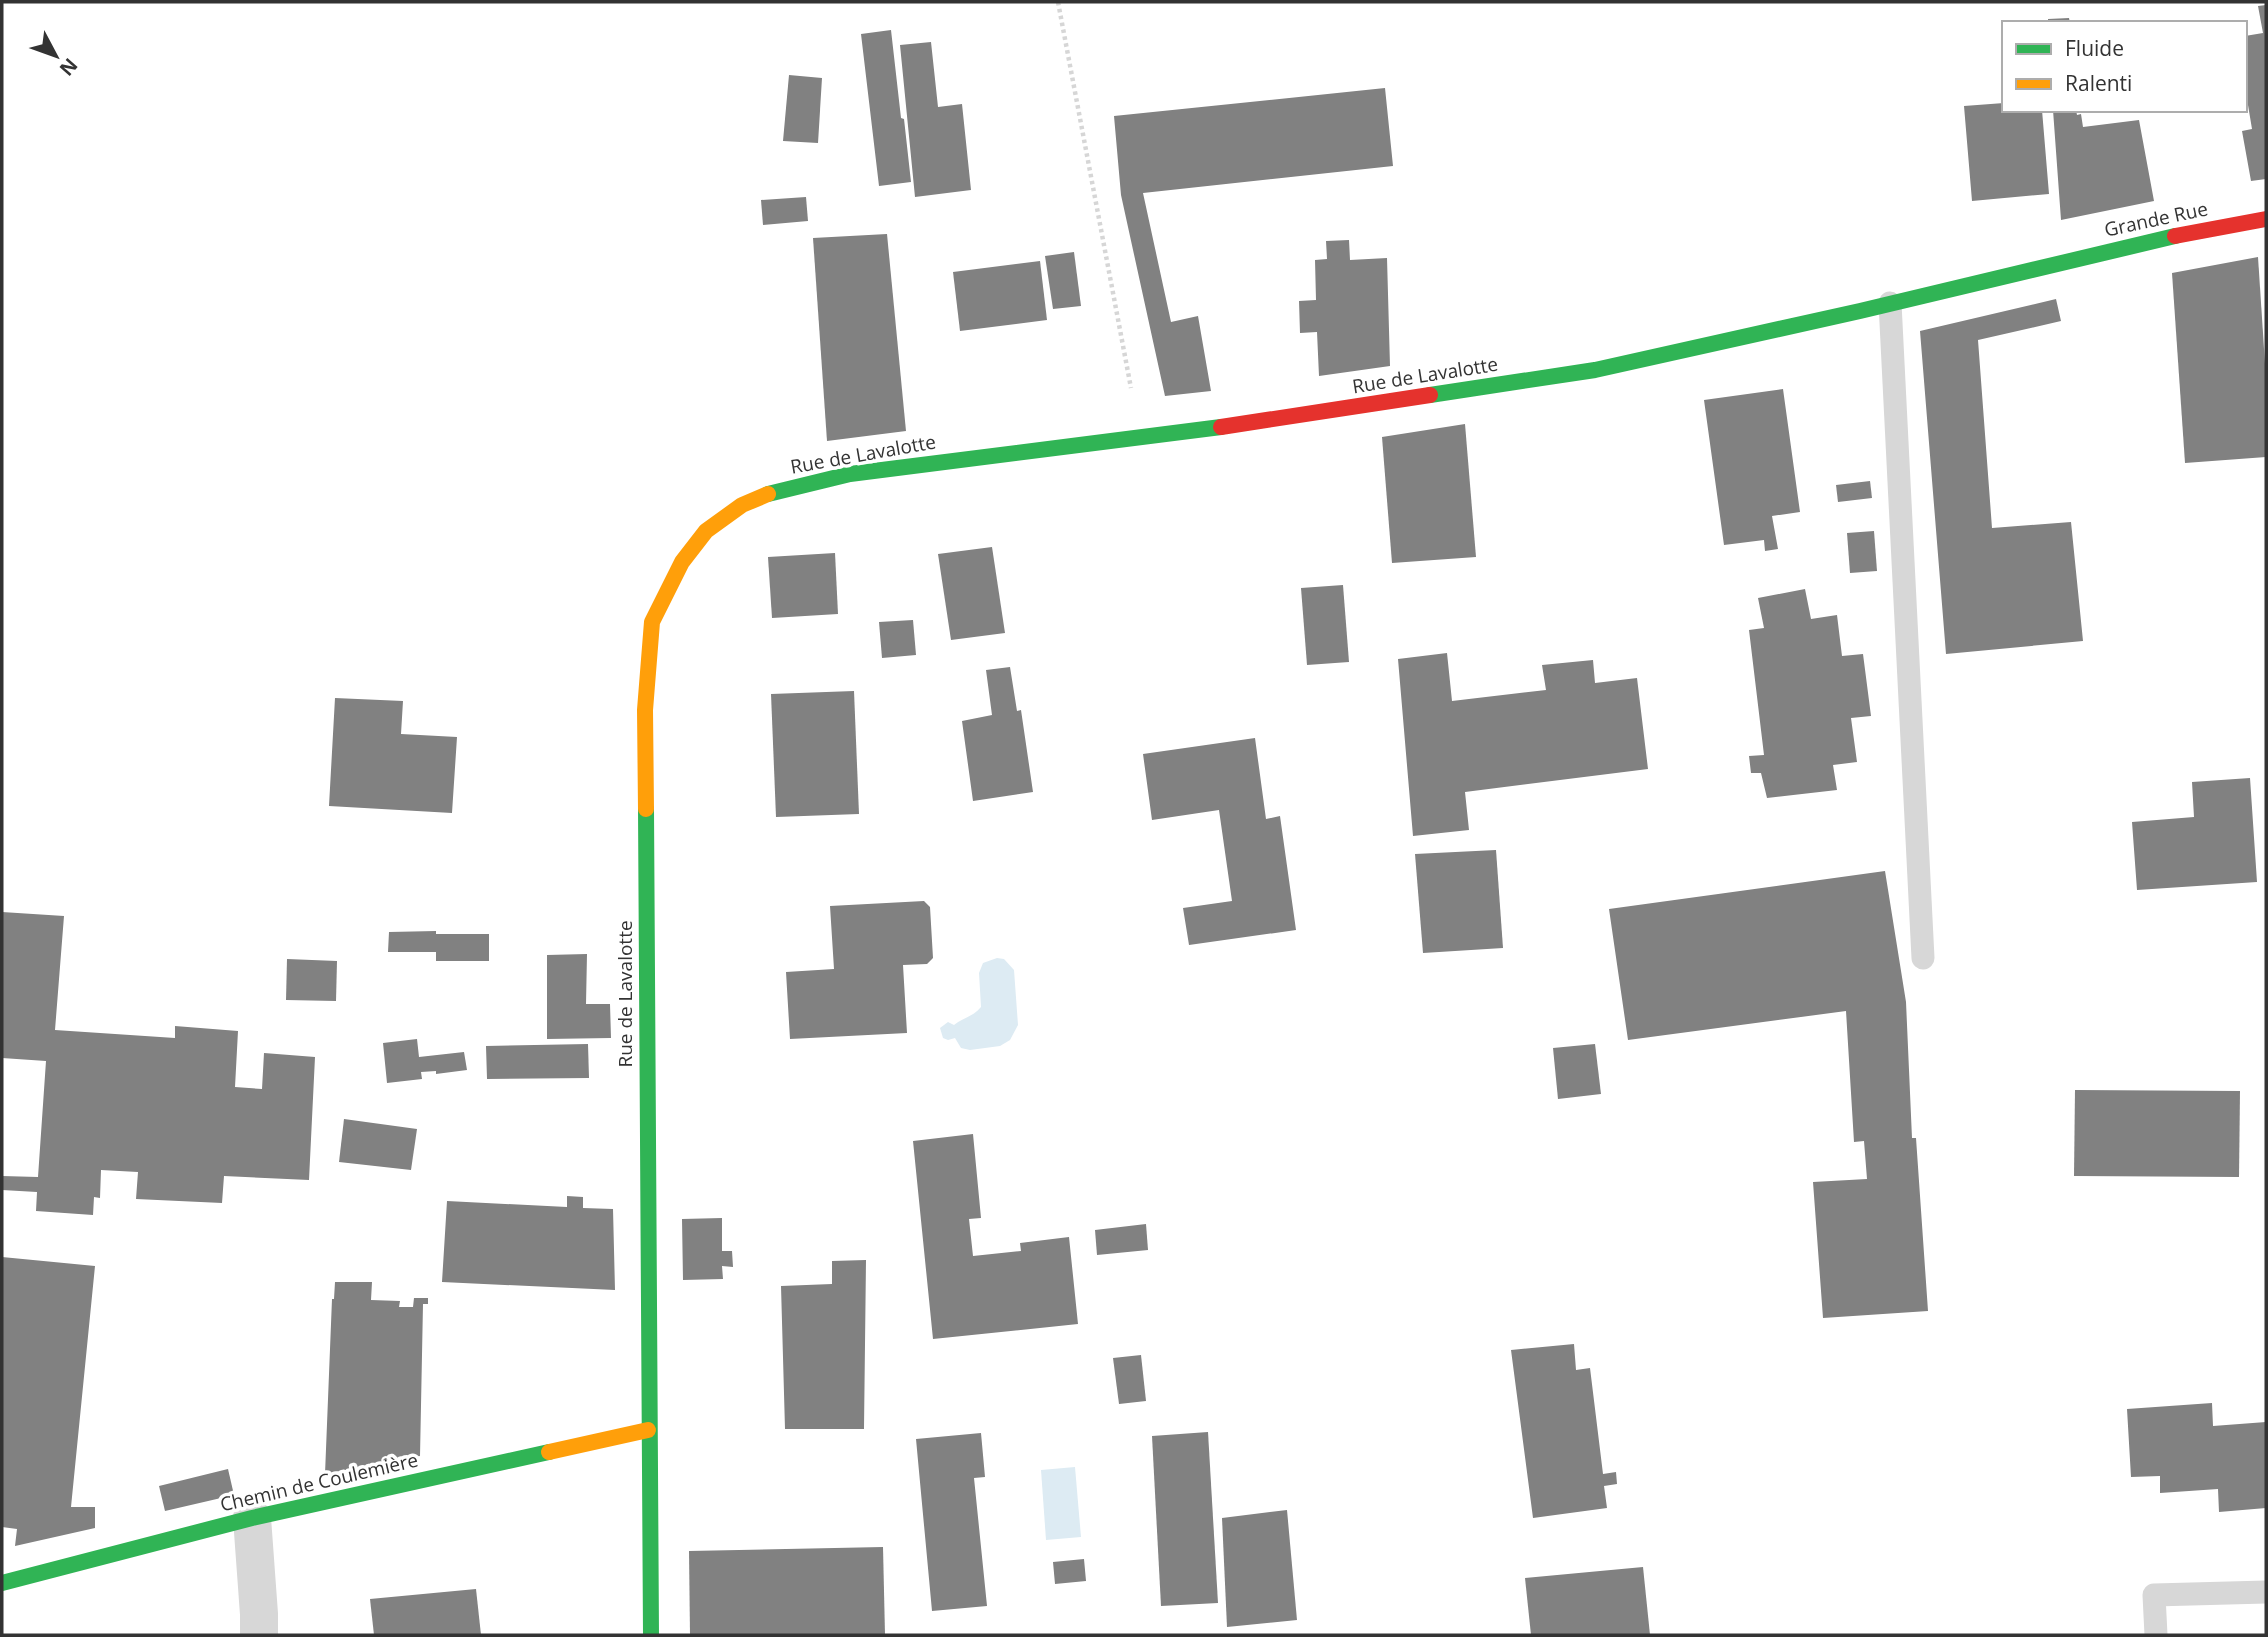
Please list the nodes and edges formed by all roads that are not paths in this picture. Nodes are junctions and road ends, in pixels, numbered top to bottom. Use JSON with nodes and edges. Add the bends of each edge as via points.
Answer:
{"nodes":[{"id":1,"x":2266,"y":219,"type":"edge"},
{"id":2,"x":2055,"y":263,"type":"joint"},
{"id":3,"x":1890,"y":303,"type":"junction"},
{"id":4,"x":1923,"y":958,"type":"dead end"},
{"id":5,"x":648,"y":1430,"type":"junction"},
{"id":6,"x":252,"y":1518,"type":"junction"},
{"id":7,"x":2,"y":1583,"type":"edge"},
{"id":8,"x":2266,"y":1592,"type":"edge"},
{"id":9,"x":259,"y":1635,"type":"edge"},
{"id":10,"x":650,"y":1635,"type":"edge"},
{"id":11,"x":2156,"y":1635,"type":"edge"}],
"edges":[{"from":1,"to":2,"type":"street","name":"Grande Rue"},
{"from":2,"to":3,"type":"street","name":"Rue de Lavalotte"},
{"from":3,"to":4,"type":"lane"},
{"from":3,"to":5,"type":"street","name":"Rue de Lavalotte","via":[[1595,370],[1258,422],[850,474],[778,490],[742,505],[706,531],[682,562],[652,622],[645,710]]},
{"from":5,"to":6,"type":"street","name":"Chemin de Coulemière"},
{"from":5,"to":10,"type":"street","name":"Rue de Lavalotte"},
{"from":6,"to":7,"type":"street","name":"Chemin de Coulemière"},
{"from":6,"to":9,"type":"street"},
{"from":8,"to":11,"type":"lane","via":[[2154,1595]]}]}
